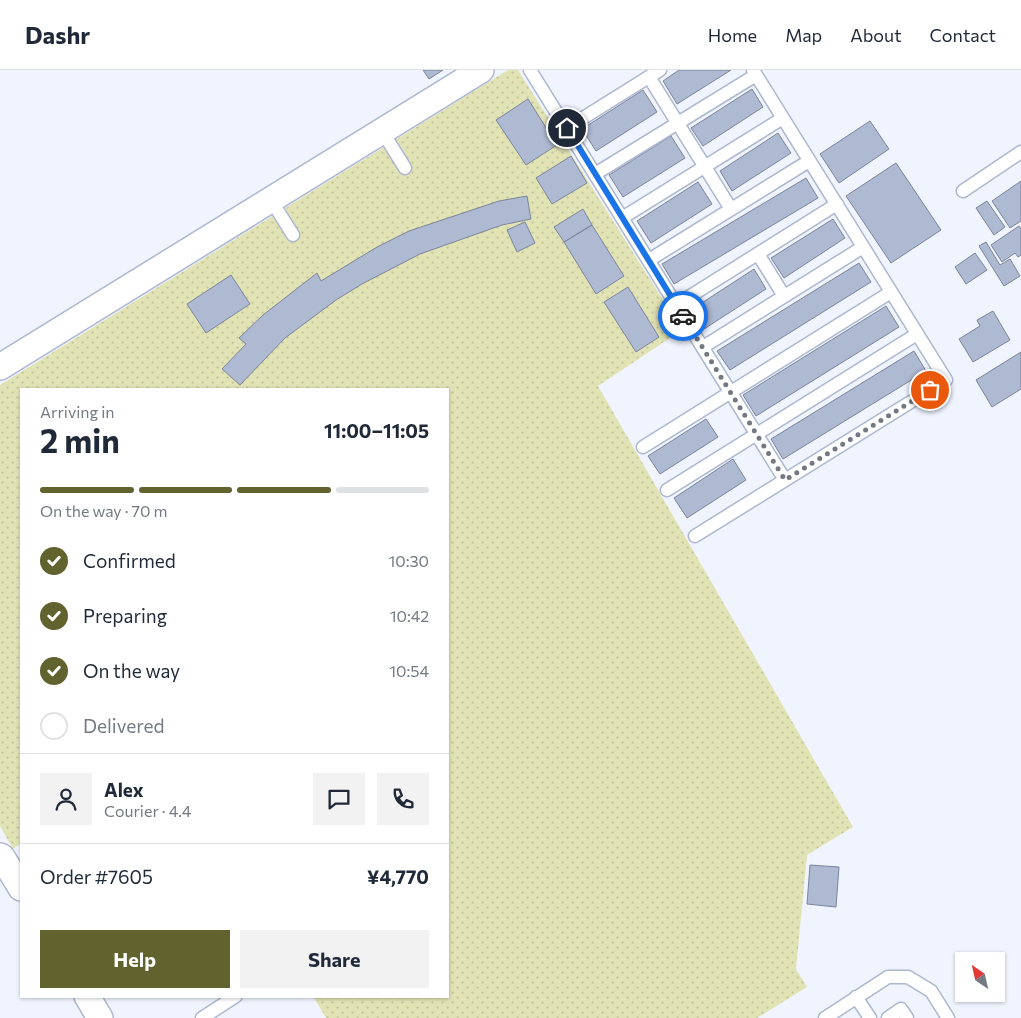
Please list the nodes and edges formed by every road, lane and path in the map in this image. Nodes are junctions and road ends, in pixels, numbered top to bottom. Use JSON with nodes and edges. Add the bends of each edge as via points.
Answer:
{"nodes":[{"id":1,"x":480,"y":70,"type":"edge"},
{"id":2,"x":530,"y":70,"type":"edge"},
{"id":3,"x":660,"y":70,"type":"edge"},
{"id":4,"x":754,"y":72,"type":"edge"},
{"id":5,"x":649,"y":77,"type":"junction"},
{"id":6,"x":783,"y":118,"type":"junction"},
{"id":7,"x":677,"y":123,"type":"junction"},
{"id":8,"x":567,"y":128,"type":"junction"},
{"id":9,"x":382,"y":130,"type":"junction"},
{"id":10,"x":1021,"y":152,"type":"edge"},
{"id":11,"x":809,"y":161,"type":"junction"},
{"id":12,"x":704,"y":167,"type":"junction"},
{"id":13,"x":406,"y":168,"type":"dead end"},
{"id":14,"x":595,"y":174,"type":"junction"},
{"id":15,"x":963,"y":191,"type":"dead end"},
{"id":16,"x":270,"y":200,"type":"junction"},
{"id":17,"x":837,"y":204,"type":"junction"},
{"id":18,"x":731,"y":209,"type":"junction"},
{"id":19,"x":622,"y":218,"type":"junction"},
{"id":20,"x":292,"y":235,"type":"dead end"},
{"id":21,"x":863,"y":247,"type":"junction"},
{"id":22,"x":758,"y":254,"type":"junction"},
{"id":23,"x":649,"y":260,"type":"junction"},
{"id":24,"x":892,"y":292,"type":"junction"},
{"id":25,"x":784,"y":296,"type":"junction"},
{"id":26,"x":676,"y":304,"type":"junction"},
{"id":27,"x":917,"y":334,"type":"junction"},
{"id":28,"x":703,"y":347,"type":"junction"},
{"id":29,"x":0,"y":367,"type":"edge"},
{"id":30,"x":731,"y":392,"type":"junction"},
{"id":31,"x":757,"y":434,"type":"junction"},
{"id":32,"x":643,"y":447,"type":"dead end"},
{"id":33,"x":785,"y":480,"type":"junction"},
{"id":34,"x":667,"y":490,"type":"dead end"},
{"id":35,"x":695,"y":536,"type":"dead end"},
{"id":36,"x":0,"y":856,"type":"edge"},
{"id":37,"x":20,"y":886,"type":"edge"},
{"id":38,"x":88,"y":998,"type":"edge"},
{"id":39,"x":233,"y":998,"type":"edge"},
{"id":40,"x":856,"y":998,"type":"junction"},
{"id":41,"x":945,"y":1017,"type":"edge"},
{"id":42,"x":100,"y":1018,"type":"edge"},
{"id":43,"x":202,"y":1018,"type":"edge"},
{"id":44,"x":825,"y":1018,"type":"edge"},
{"id":45,"x":870,"y":1018,"type":"edge"},
{"id":46,"x":888,"y":1018,"type":"edge"},
{"id":47,"x":907,"y":1018,"type":"edge"}],
"edges":[{"from":1,"to":9,"type":"street"},
{"from":2,"to":8,"type":"lane"},
{"from":3,"to":5,"type":"lane"},
{"from":4,"to":6,"type":"lane"},
{"from":4,"to":7,"type":"lane"},
{"from":5,"to":7,"type":"lane"},
{"from":5,"to":8,"type":"lane"},
{"from":6,"to":11,"type":"lane"},
{"from":6,"to":12,"type":"lane"},
{"from":7,"to":12,"type":"lane"},
{"from":7,"to":14,"type":"lane"},
{"from":8,"to":14,"type":"lane"},
{"from":9,"to":13,"type":"lane"},
{"from":9,"to":16,"type":"street"},
{"from":10,"to":15,"type":"lane"},
{"from":11,"to":17,"type":"lane"},
{"from":11,"to":18,"type":"lane"},
{"from":12,"to":18,"type":"lane"},
{"from":12,"to":19,"type":"lane"},
{"from":14,"to":19,"type":"lane"},
{"from":16,"to":20,"type":"lane"},
{"from":16,"to":29,"type":"street"},
{"from":17,"to":21,"type":"lane"},
{"from":17,"to":22,"type":"lane"},
{"from":18,"to":23,"type":"lane"},
{"from":19,"to":23,"type":"lane"},
{"from":21,"to":24,"type":"lane"},
{"from":21,"to":25,"type":"lane"},
{"from":22,"to":25,"type":"lane"},
{"from":22,"to":26,"type":"lane"},
{"from":23,"to":26,"type":"lane"},
{"from":24,"to":27,"type":"lane"},
{"from":24,"to":30,"type":"lane"},
{"from":25,"to":28,"type":"lane"},
{"from":26,"to":28,"type":"lane"},
{"from":27,"to":31,"type":"lane"},
{"from":27,"to":33,"type":"lane","via":[[946,380]]},
{"from":28,"to":30,"type":"lane"},
{"from":30,"to":31,"type":"lane"},
{"from":30,"to":32,"type":"lane"},
{"from":31,"to":33,"type":"lane"},
{"from":31,"to":34,"type":"lane"},
{"from":33,"to":35,"type":"lane"},
{"from":36,"to":37,"type":"street"},
{"from":38,"to":42,"type":"street"},
{"from":39,"to":43,"type":"lane"},
{"from":40,"to":41,"type":"lane","via":[[888,977],[908,977],[931,991]]},
{"from":40,"to":44,"type":"lane"},
{"from":40,"to":45,"type":"lane"},
{"from":46,"to":47,"type":"lane","via":[[901,1009]]}]}
